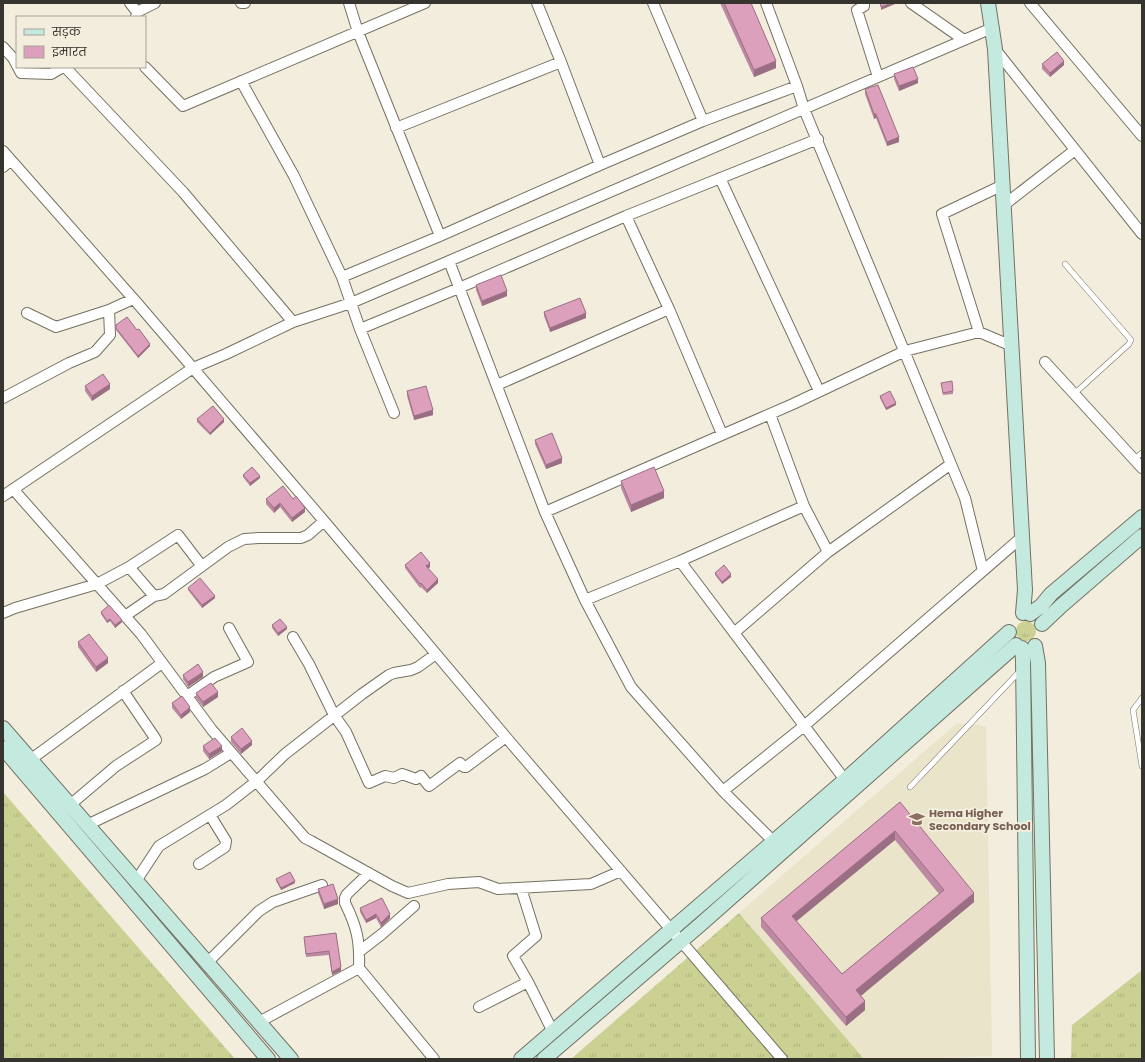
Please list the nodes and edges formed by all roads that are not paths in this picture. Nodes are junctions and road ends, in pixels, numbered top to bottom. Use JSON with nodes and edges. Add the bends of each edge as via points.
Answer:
{"nodes":[{"id":1,"x":130,"y":3,"type":"edge"},
{"id":2,"x":155,"y":3,"type":"edge"},
{"id":3,"x":241,"y":3,"type":"edge"},
{"id":4,"x":245,"y":3,"type":"edge"},
{"id":5,"x":349,"y":3,"type":"edge"},
{"id":6,"x":425,"y":3,"type":"edge"},
{"id":7,"x":653,"y":3,"type":"edge"},
{"id":8,"x":766,"y":3,"type":"edge"},
{"id":9,"x":864,"y":3,"type":"edge"},
{"id":10,"x":911,"y":3,"type":"edge"},
{"id":11,"x":988,"y":3,"type":"edge"},
{"id":12,"x":1030,"y":3,"type":"edge"},
{"id":13,"x":539,"y":4,"type":"edge"},
{"id":14,"x":136,"y":14,"type":"edge"},
{"id":15,"x":992,"y":28,"type":"junction"},
{"id":16,"x":358,"y":32,"type":"junction"},
{"id":17,"x":964,"y":40,"type":"junction"},
{"id":18,"x":3,"y":47,"type":"edge"},
{"id":19,"x":995,"y":49,"type":"junction"},
{"id":20,"x":561,"y":62,"type":"junction"},
{"id":21,"x":16,"y":64,"type":"edge"},
{"id":22,"x":18,"y":68,"type":"edge"},
{"id":23,"x":62,"y":68,"type":"edge"},
{"id":24,"x":65,"y":68,"type":"edge"},
{"id":25,"x":146,"y":68,"type":"edge"},
{"id":26,"x":878,"y":77,"type":"junction"},
{"id":27,"x":241,"y":82,"type":"junction"},
{"id":28,"x":797,"y":86,"type":"junction"},
{"id":29,"x":804,"y":109,"type":"junction"},
{"id":30,"x":703,"y":121,"type":"junction"},
{"id":31,"x":396,"y":128,"type":"junction"},
{"id":32,"x":1142,"y":136,"type":"edge"},
{"id":33,"x":818,"y":139,"type":"junction"},
{"id":34,"x":1075,"y":150,"type":"junction"},
{"id":35,"x":3,"y":151,"type":"edge"},
{"id":36,"x":7,"y":164,"type":"edge"},
{"id":37,"x":600,"y":165,"type":"junction"},
{"id":38,"x":720,"y":178,"type":"junction"},
{"id":39,"x":1003,"y":185,"type":"junction"},
{"id":40,"x":1004,"y":205,"type":"junction"},
{"id":41,"x":626,"y":216,"type":"junction"},
{"id":42,"x":1142,"y":234,"type":"edge"},
{"id":43,"x":440,"y":236,"type":"junction"},
{"id":44,"x":449,"y":261,"type":"junction"},
{"id":45,"x":1065,"y":264,"type":"dead end"},
{"id":46,"x":342,"y":277,"type":"junction"},
{"id":47,"x":459,"y":288,"type":"junction"},
{"id":48,"x":133,"y":299,"type":"junction"},
{"id":49,"x":350,"y":302,"type":"junction"},
{"id":50,"x":669,"y":309,"type":"junction"},
{"id":51,"x":109,"y":310,"type":"junction"},
{"id":52,"x":27,"y":313,"type":"dead end"},
{"id":53,"x":293,"y":322,"type":"junction"},
{"id":54,"x":360,"y":329,"type":"junction"},
{"id":55,"x":979,"y":332,"type":"junction"},
{"id":56,"x":1012,"y":346,"type":"junction"},
{"id":57,"x":905,"y":350,"type":"junction"},
{"id":58,"x":1045,"y":362,"type":"dead end"},
{"id":59,"x":193,"y":368,"type":"junction"},
{"id":60,"x":497,"y":385,"type":"junction"},
{"id":61,"x":819,"y":392,"type":"junction"},
{"id":62,"x":1074,"y":394,"type":"junction"},
{"id":63,"x":3,"y":398,"type":"edge"},
{"id":64,"x":394,"y":413,"type":"dead end"},
{"id":65,"x":770,"y":414,"type":"junction"},
{"id":66,"x":722,"y":434,"type":"junction"},
{"id":67,"x":1138,"y":456,"type":"edge"},
{"id":68,"x":951,"y":464,"type":"junction"},
{"id":69,"x":1142,"y":468,"type":"edge"},
{"id":70,"x":13,"y":489,"type":"junction"},
{"id":71,"x":3,"y":496,"type":"edge"},
{"id":72,"x":804,"y":506,"type":"junction"},
{"id":73,"x":545,"y":512,"type":"junction"},
{"id":74,"x":1142,"y":517,"type":"edge"},
{"id":75,"x":324,"y":521,"type":"junction"},
{"id":76,"x":1142,"y":536,"type":"edge"},
{"id":77,"x":1022,"y":537,"type":"junction"},
{"id":78,"x":828,"y":552,"type":"junction"},
{"id":79,"x":680,"y":561,"type":"junction"},
{"id":80,"x":201,"y":565,"type":"junction"},
{"id":81,"x":129,"y":567,"type":"junction"},
{"id":82,"x":983,"y":571,"type":"junction"},
{"id":83,"x":97,"y":584,"type":"junction"},
{"id":84,"x":154,"y":596,"type":"junction"},
{"id":85,"x":585,"y":600,"type":"junction"},
{"id":86,"x":3,"y":612,"type":"edge"},
{"id":87,"x":1027,"y":614,"type":"junction"},
{"id":88,"x":125,"y":616,"type":"junction"},
{"id":89,"x":1042,"y":624,"type":"junction"},
{"id":90,"x":229,"y":628,"type":"dead end"},
{"id":91,"x":1009,"y":632,"type":"junction"},
{"id":92,"x":734,"y":633,"type":"junction"},
{"id":93,"x":293,"y":638,"type":"dead end"},
{"id":94,"x":1024,"y":646,"type":"junction"},
{"id":95,"x":436,"y":654,"type":"junction"},
{"id":96,"x":162,"y":662,"type":"junction"},
{"id":97,"x":1023,"y":668,"type":"junction"},
{"id":98,"x":123,"y":691,"type":"junction"},
{"id":99,"x":187,"y":696,"type":"junction"},
{"id":100,"x":1142,"y":698,"type":"edge"},
{"id":101,"x":334,"y":715,"type":"junction"},
{"id":102,"x":804,"y":726,"type":"junction"},
{"id":103,"x":3,"y":728,"type":"edge"},
{"id":104,"x":506,"y":737,"type":"junction"},
{"id":105,"x":3,"y":748,"type":"edge"},
{"id":106,"x":231,"y":753,"type":"junction"},
{"id":107,"x":30,"y":760,"type":"junction"},
{"id":108,"x":1142,"y":766,"type":"edge"},
{"id":109,"x":845,"y":780,"type":"junction"},
{"id":110,"x":257,"y":781,"type":"junction"},
{"id":111,"x":910,"y":787,"type":"dead end"},
{"id":112,"x":723,"y":791,"type":"junction"},
{"id":113,"x":70,"y":805,"type":"junction"},
{"id":114,"x":210,"y":815,"type":"junction"},
{"id":115,"x":87,"y":825,"type":"junction"},
{"id":116,"x":773,"y":841,"type":"junction"},
{"id":117,"x":199,"y":864,"type":"dead end"},
{"id":118,"x":621,"y":871,"type":"junction"},
{"id":119,"x":369,"y":873,"type":"junction"},
{"id":120,"x":136,"y":881,"type":"junction"},
{"id":121,"x":322,"y":885,"type":"dead end"},
{"id":122,"x":521,"y":888,"type":"junction"},
{"id":123,"x":414,"y":906,"type":"dead end"},
{"id":124,"x":671,"y":930,"type":"junction"},
{"id":125,"x":681,"y":941,"type":"junction"},
{"id":126,"x":360,"y":951,"type":"junction"},
{"id":127,"x":207,"y":963,"type":"junction"},
{"id":128,"x":359,"y":968,"type":"junction"},
{"id":129,"x":528,"y":982,"type":"junction"},
{"id":130,"x":479,"y":1007,"type":"dead end"},
{"id":131,"x":259,"y":1022,"type":"junction"},
{"id":132,"x":553,"y":1032,"type":"junction"},
{"id":133,"x":268,"y":1059,"type":"edge"},
{"id":134,"x":291,"y":1059,"type":"edge"},
{"id":135,"x":434,"y":1059,"type":"edge"},
{"id":136,"x":521,"y":1059,"type":"edge"},
{"id":137,"x":544,"y":1059,"type":"edge"},
{"id":138,"x":782,"y":1059,"type":"edge"},
{"id":139,"x":1028,"y":1059,"type":"edge"},
{"id":140,"x":1047,"y":1059,"type":"edge"}],
"edges":[{"from":1,"to":14,"type":"street"},
{"from":2,"to":14,"type":"street"},
{"from":3,"to":4,"type":"street"},
{"from":5,"to":16,"type":"street"},
{"from":6,"to":16,"type":"street"},
{"from":7,"to":30,"type":"street"},
{"from":8,"to":28,"type":"street"},
{"from":9,"to":26,"type":"street","via":[[864,6],[857,10]]},
{"from":10,"to":17,"type":"street"},
{"from":11,"to":15,"type":"street"},
{"from":12,"to":32,"type":"street"},
{"from":13,"to":20,"type":"street"},
{"from":15,"to":17,"type":"street"},
{"from":15,"to":19,"type":"street"},
{"from":16,"to":27,"type":"street"},
{"from":16,"to":31,"type":"street"},
{"from":17,"to":26,"type":"street"},
{"from":18,"to":21,"type":"street"},
{"from":19,"to":34,"type":"street"},
{"from":19,"to":39,"type":"street"},
{"from":20,"to":31,"type":"street"},
{"from":20,"to":37,"type":"street"},
{"from":22,"to":23,"type":"street","via":[[21,73],[51,74]]},
{"from":24,"to":53,"type":"street","via":[[183,192]]},
{"from":25,"to":27,"type":"street","via":[[183,106]]},
{"from":26,"to":29,"type":"street"},
{"from":27,"to":46,"type":"street","via":[[294,176]]},
{"from":28,"to":29,"type":"street"},
{"from":28,"to":30,"type":"street"},
{"from":29,"to":33,"type":"street"},
{"from":29,"to":44,"type":"street"},
{"from":30,"to":37,"type":"street"},
{"from":31,"to":43,"type":"street"},
{"from":33,"to":38,"type":"street"},
{"from":33,"to":57,"type":"street"},
{"from":34,"to":40,"type":"street"},
{"from":34,"to":42,"type":"street"},
{"from":35,"to":36,"type":"street"},
{"from":36,"to":48,"type":"street"},
{"from":37,"to":43,"type":"street"},
{"from":38,"to":41,"type":"street"},
{"from":38,"to":61,"type":"street"},
{"from":39,"to":40,"type":"street"},
{"from":39,"to":55,"type":"street","via":[[942,214]]},
{"from":40,"to":56,"type":"street"},
{"from":41,"to":47,"type":"street"},
{"from":41,"to":50,"type":"street"},
{"from":43,"to":46,"type":"street"},
{"from":44,"to":47,"type":"street"},
{"from":44,"to":49,"type":"street"},
{"from":45,"to":62,"type":"lane","via":[[1131,340]]},
{"from":46,"to":49,"type":"street"},
{"from":47,"to":54,"type":"street"},
{"from":47,"to":60,"type":"street"},
{"from":48,"to":51,"type":"street"},
{"from":48,"to":59,"type":"street"},
{"from":49,"to":53,"type":"street"},
{"from":49,"to":54,"type":"street"},
{"from":50,"to":60,"type":"street"},
{"from":50,"to":66,"type":"street"},
{"from":51,"to":52,"type":"street","via":[[56,327]]},
{"from":51,"to":63,"type":"street","via":[[110,335],[95,352]]},
{"from":53,"to":59,"type":"street"},
{"from":54,"to":64,"type":"street"},
{"from":55,"to":56,"type":"street"},
{"from":55,"to":57,"type":"street"},
{"from":56,"to":77,"type":"street"},
{"from":57,"to":61,"type":"street"},
{"from":57,"to":68,"type":"street"},
{"from":58,"to":62,"type":"street"},
{"from":59,"to":70,"type":"street"},
{"from":59,"to":75,"type":"street"},
{"from":60,"to":73,"type":"street"},
{"from":61,"to":65,"type":"street"},
{"from":62,"to":67,"type":"street"},
{"from":65,"to":66,"type":"street"},
{"from":65,"to":72,"type":"street"},
{"from":66,"to":73,"type":"street"},
{"from":67,"to":69,"type":"street"},
{"from":68,"to":78,"type":"street"},
{"from":68,"to":82,"type":"street","via":[[965,498]]},
{"from":70,"to":71,"type":"street"},
{"from":70,"to":83,"type":"street"},
{"from":72,"to":78,"type":"street"},
{"from":72,"to":79,"type":"street"},
{"from":73,"to":85,"type":"street"},
{"from":74,"to":87,"type":"street","via":[[1051,594],[1041,606]]},
{"from":75,"to":80,"type":"street","via":[[301,538],[244,539]]},
{"from":75,"to":95,"type":"street"},
{"from":76,"to":89,"type":"street"},
{"from":77,"to":82,"type":"street"},
{"from":77,"to":87,"type":"street"},
{"from":78,"to":92,"type":"street"},
{"from":79,"to":85,"type":"street"},
{"from":79,"to":92,"type":"street"},
{"from":80,"to":81,"type":"street","via":[[178,535]]},
{"from":80,"to":84,"type":"street","via":[[164,594]]},
{"from":81,"to":83,"type":"street"},
{"from":81,"to":84,"type":"street"},
{"from":82,"to":102,"type":"street"},
{"from":83,"to":86,"type":"street"},
{"from":83,"to":88,"type":"street"},
{"from":84,"to":88,"type":"street"},
{"from":85,"to":112,"type":"street","via":[[631,686]]},
{"from":87,"to":89,"type":"street","via":[[1036,617]]},
{"from":87,"to":91,"type":"street","via":[[1012,620]]},
{"from":88,"to":96,"type":"street"},
{"from":89,"to":94,"type":"street","via":[[1043,635],[1040,641]]},
{"from":90,"to":99,"type":"street","via":[[248,662],[214,677]]},
{"from":91,"to":94,"type":"street","via":[[1011,640]]},
{"from":91,"to":109,"type":"street"},
{"from":92,"to":102,"type":"street"},
{"from":93,"to":101,"type":"street"},
{"from":94,"to":97,"type":"street"},
{"from":94,"to":125,"type":"street"},
{"from":94,"to":140,"type":"street","via":[[1038,663]]},
{"from":95,"to":101,"type":"street","via":[[418,667],[389,675]]},
{"from":95,"to":104,"type":"street"},
{"from":96,"to":98,"type":"street"},
{"from":96,"to":99,"type":"street"},
{"from":97,"to":111,"type":"lane"},
{"from":97,"to":139,"type":"street"},
{"from":98,"to":107,"type":"street"},
{"from":98,"to":113,"type":"street","via":[[156,740],[116,766]]},
{"from":99,"to":106,"type":"street"},
{"from":100,"to":108,"type":"lane","via":[[1133,710]]},
{"from":101,"to":104,"type":"street","via":[[346,732],[369,783],[385,776],[394,778],[401,774],[416,779],[421,776],[430,786],[460,763],[466,767]]},
{"from":101,"to":110,"type":"street","via":[[285,754]]},
{"from":102,"to":109,"type":"street"},
{"from":102,"to":112,"type":"street"},
{"from":103,"to":107,"type":"street"},
{"from":104,"to":118,"type":"street"},
{"from":105,"to":133,"type":"street"},
{"from":106,"to":110,"type":"street"},
{"from":106,"to":115,"type":"street","via":[[205,770]]},
{"from":107,"to":113,"type":"street"},
{"from":109,"to":116,"type":"street"},
{"from":110,"to":114,"type":"street"},
{"from":110,"to":119,"type":"street","via":[[305,838]]},
{"from":112,"to":116,"type":"street"},
{"from":113,"to":115,"type":"street"},
{"from":114,"to":117,"type":"street","via":[[226,844]]},
{"from":114,"to":120,"type":"street","via":[[159,846]]},
{"from":115,"to":120,"type":"street"},
{"from":116,"to":124,"type":"street"},
{"from":118,"to":122,"type":"street","via":[[591,884]]},
{"from":118,"to":124,"type":"street"},
{"from":119,"to":122,"type":"street","via":[[408,893],[448,884],[479,882],[498,889]]},
{"from":119,"to":126,"type":"street","via":[[345,898],[357,932]]},
{"from":120,"to":127,"type":"street"},
{"from":121,"to":127,"type":"street","via":[[273,902],[259,911]]},
{"from":122,"to":129,"type":"street","via":[[536,936],[513,956]]},
{"from":123,"to":126,"type":"street"},
{"from":124,"to":125,"type":"street"},
{"from":124,"to":132,"type":"street"},
{"from":125,"to":137,"type":"street"},
{"from":125,"to":138,"type":"street"},
{"from":126,"to":128,"type":"street"},
{"from":127,"to":131,"type":"street"},
{"from":128,"to":131,"type":"street"},
{"from":128,"to":135,"type":"street"},
{"from":129,"to":130,"type":"street"},
{"from":129,"to":132,"type":"street"},
{"from":131,"to":134,"type":"street"},
{"from":132,"to":136,"type":"street"}]}
